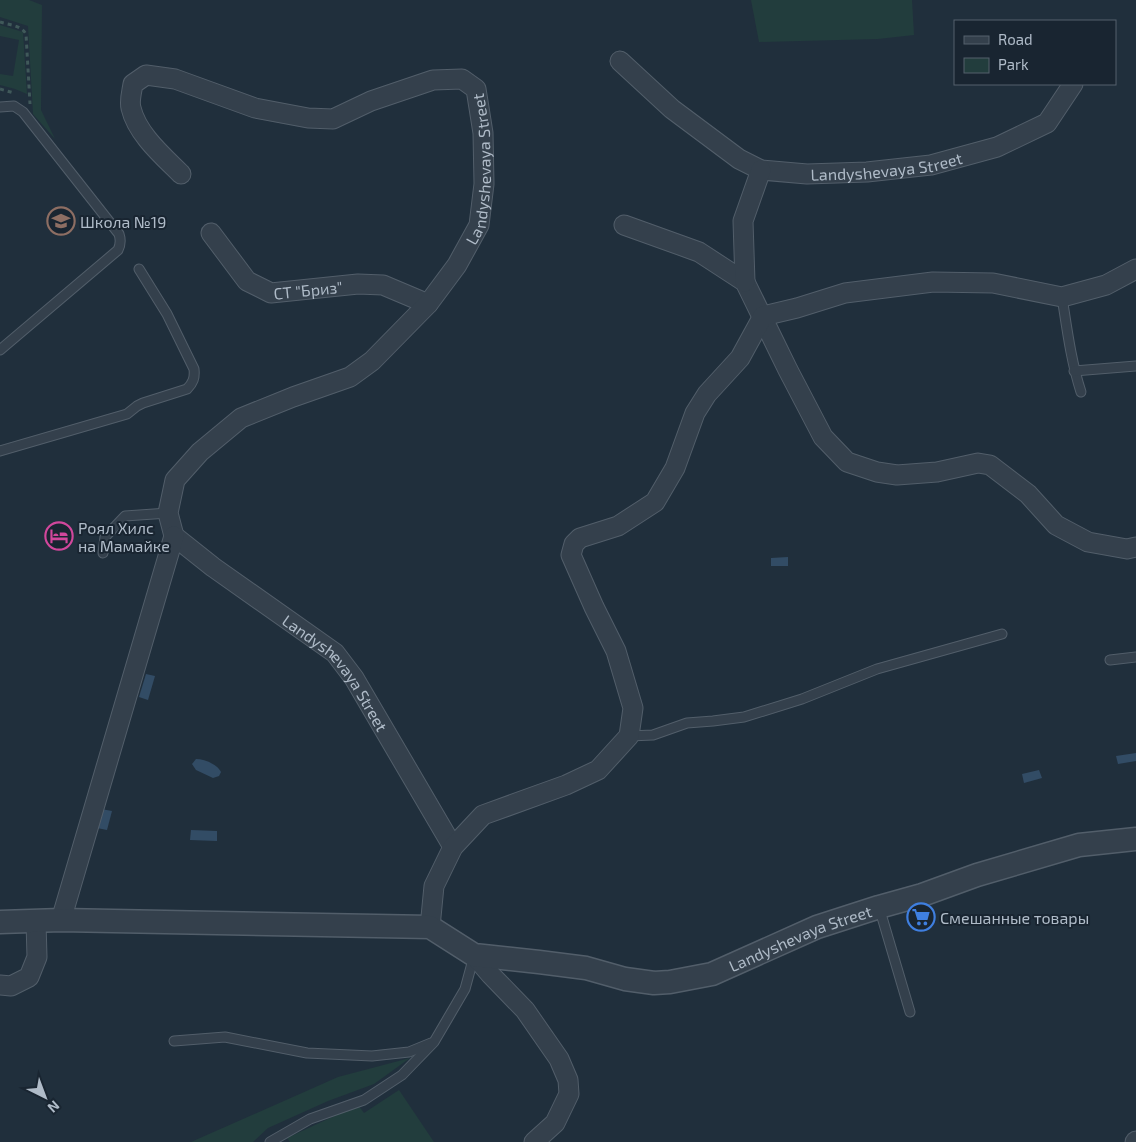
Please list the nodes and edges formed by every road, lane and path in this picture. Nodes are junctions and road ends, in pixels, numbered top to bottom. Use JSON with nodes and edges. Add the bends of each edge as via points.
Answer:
{"nodes":[{"id":1,"x":0,"y":22,"type":"edge"},
{"id":2,"x":620,"y":61,"type":"dead end"},
{"id":3,"x":1072,"y":85,"type":"edge"},
{"id":4,"x":0,"y":107,"type":"edge"},
{"id":5,"x":31,"y":122,"type":"junction"},
{"id":6,"x":761,"y":170,"type":"junction"},
{"id":7,"x":181,"y":174,"type":"dead end"},
{"id":8,"x":624,"y":225,"type":"dead end"},
{"id":9,"x":211,"y":233,"type":"dead end"},
{"id":10,"x":140,"y":269,"type":"dead end"},
{"id":11,"x":1136,"y":269,"type":"edge"},
{"id":12,"x":745,"y":282,"type":"junction"},
{"id":13,"x":1062,"y":297,"type":"junction"},
{"id":14,"x":428,"y":304,"type":"junction"},
{"id":15,"x":763,"y":316,"type":"junction"},
{"id":16,"x":0,"y":350,"type":"edge"},
{"id":17,"x":1136,"y":366,"type":"edge"},
{"id":18,"x":1074,"y":371,"type":"junction"},
{"id":19,"x":1081,"y":392,"type":"dead end"},
{"id":20,"x":0,"y":451,"type":"edge"},
{"id":21,"x":168,"y":513,"type":"junction"},
{"id":22,"x":174,"y":536,"type":"junction"},
{"id":23,"x":1136,"y":547,"type":"edge"},
{"id":24,"x":103,"y":553,"type":"dead end"},
{"id":25,"x":1002,"y":634,"type":"dead end"},
{"id":26,"x":1136,"y":657,"type":"edge"},
{"id":27,"x":1110,"y":660,"type":"dead end"},
{"id":28,"x":629,"y":736,"type":"junction"},
{"id":29,"x":1131,"y":836,"type":"edge"},
{"id":30,"x":453,"y":848,"type":"junction"},
{"id":31,"x":879,"y":907,"type":"junction"},
{"id":32,"x":61,"y":920,"type":"junction"},
{"id":33,"x":0,"y":922,"type":"edge"},
{"id":34,"x":36,"y":922,"type":"junction"},
{"id":35,"x":430,"y":927,"type":"junction"},
{"id":36,"x":474,"y":956,"type":"junction"},
{"id":37,"x":0,"y":985,"type":"edge"},
{"id":38,"x":910,"y":1012,"type":"dead end"},
{"id":39,"x":174,"y":1041,"type":"dead end"},
{"id":40,"x":434,"y":1042,"type":"junction"},
{"id":41,"x":270,"y":1142,"type":"edge"},
{"id":42,"x":534,"y":1142,"type":"edge"}],
"edges":[{"from":1,"to":5,"type":"path","via":[[20,27],[26,34]]},
{"from":2,"to":6,"type":"street","name":"Landyshevaya Street","via":[[672,109],[739,159]]},
{"from":3,"to":6,"type":"street","name":"Landyshevaya Street","via":[[1047,124],[997,147],[931,165],[876,171],[807,174]]},
{"from":4,"to":5,"type":"lane","via":[[14,106]]},
{"from":5,"to":16,"type":"lane","via":[[119,234],[121,245]]},
{"from":6,"to":12,"type":"street","via":[[743,220]]},
{"from":7,"to":14,"type":"street","name":"Landyshevaya Street","via":[[138,126],[130,106],[133,84],[146,75],[176,80],[255,108],[324,119],[333,119],[371,101],[433,80],[462,79],[476,89],[483,133],[484,184],[479,225],[457,265]]},
{"from":8,"to":12,"type":"street","via":[[699,252]]},
{"from":9,"to":14,"type":"street","name":"СТ \"Бриз\"","via":[[247,281],[271,293],[358,284],[383,285]]},
{"from":10,"to":20,"type":"lane","via":[[194,369],[195,378],[191,385],[143,403],[126,414]]},
{"from":11,"to":13,"type":"street","via":[[1106,285]]},
{"from":12,"to":15,"type":"street"},
{"from":13,"to":15,"type":"street","via":[[993,283],[933,282],[845,293]]},
{"from":13,"to":18,"type":"lane"},
{"from":14,"to":21,"type":"street","name":"Landyshevaya Street","via":[[372,361],[350,377],[241,418],[200,452],[175,480]]},
{"from":15,"to":23,"type":"street","via":[[824,437],[848,462],[897,475],[937,472],[978,463],[990,465],[1028,494],[1056,525],[1088,542],[1127,549]]},
{"from":15,"to":28,"type":"street","via":[[740,358],[707,394],[695,413],[675,468],[655,502],[618,526],[580,538],[574,544],[571,555],[616,651],[633,708]]},
{"from":17,"to":18,"type":"lane"},
{"from":18,"to":19,"type":"lane"},
{"from":21,"to":22,"type":"street","name":"Landyshevaya Street"},
{"from":21,"to":24,"type":"lane","via":[[125,516],[105,537]]},
{"from":22,"to":30,"type":"street","name":"Landyshevaya Street","via":[[212,567],[335,653],[354,678]]},
{"from":22,"to":32,"type":"street"},
{"from":25,"to":28,"type":"lane","via":[[877,669],[802,699],[744,717],[687,723],[653,735]]},
{"from":26,"to":27,"type":"lane"},
{"from":28,"to":30,"type":"street","via":[[598,770],[483,815]]},
{"from":29,"to":31,"type":"street","name":"Landyshevaya Street","via":[[1080,846],[977,875],[922,896]]},
{"from":30,"to":35,"type":"street","via":[[434,886]]},
{"from":31,"to":36,"type":"street","name":"Landyshevaya Street","via":[[817,927],[712,974],[670,982],[625,979],[586,968]]},
{"from":31,"to":38,"type":"lane"},
{"from":32,"to":34,"type":"street"},
{"from":32,"to":35,"type":"street"},
{"from":33,"to":34,"type":"street"},
{"from":34,"to":37,"type":"street","via":[[37,957],[29,977],[11,986]]},
{"from":35,"to":36,"type":"street","name":"Landyshevaya Street"},
{"from":36,"to":40,"type":"lane","via":[[465,989]]},
{"from":36,"to":42,"type":"street","name":"Landyshevaya Street","via":[[525,1010],[559,1059],[568,1080],[569,1094],[555,1123]]},
{"from":39,"to":40,"type":"lane","via":[[225,1038],[307,1053],[372,1056],[409,1052]]},
{"from":40,"to":41,"type":"lane","via":[[402,1075],[364,1100],[310,1119]]}]}
